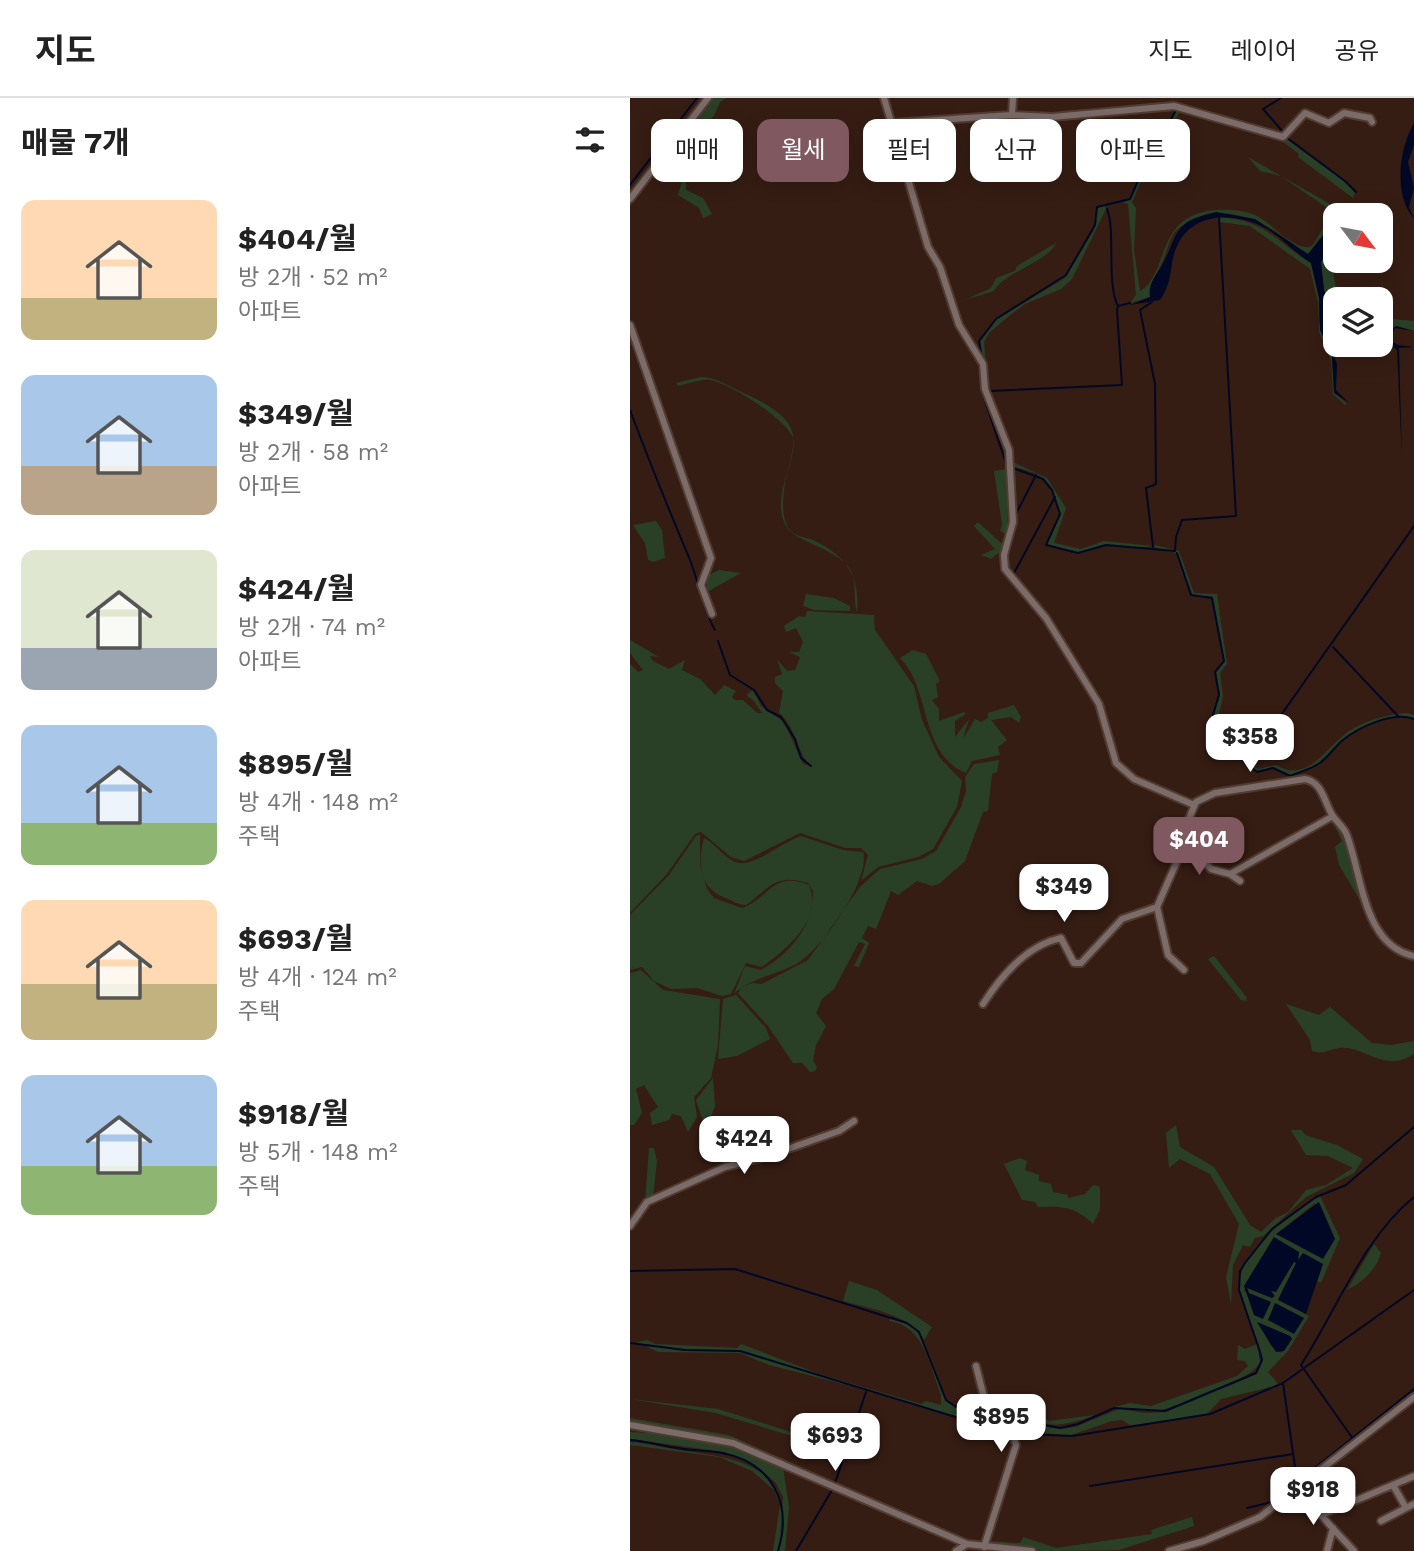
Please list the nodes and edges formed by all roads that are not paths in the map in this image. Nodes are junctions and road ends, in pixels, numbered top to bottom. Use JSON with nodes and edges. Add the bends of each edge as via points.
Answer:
{"nodes":[{"id":1,"x":708,"y":98,"type":"edge"},
{"id":2,"x":884,"y":98,"type":"edge"},
{"id":3,"x":1013,"y":98,"type":"edge"},
{"id":4,"x":1012,"y":115,"type":"junction"},
{"id":5,"x":891,"y":119,"type":"edge"},
{"id":6,"x":952,"y":119,"type":"edge"},
{"id":7,"x":1372,"y":122,"type":"dead end"},
{"id":8,"x":909,"y":182,"type":"edge"},
{"id":9,"x":630,"y":199,"type":"edge"},
{"id":10,"x":630,"y":325,"type":"edge"},
{"id":11,"x":712,"y":614,"type":"dead end"},
{"id":12,"x":1194,"y":805,"type":"junction"},
{"id":13,"x":1332,"y":816,"type":"junction"},
{"id":14,"x":1183,"y":840,"type":"junction"},
{"id":15,"x":1230,"y":874,"type":"junction"},
{"id":16,"x":1240,"y":881,"type":"dead end"},
{"id":17,"x":1157,"y":907,"type":"junction"},
{"id":18,"x":1414,"y":956,"type":"edge"},
{"id":19,"x":1185,"y":970,"type":"dead end"},
{"id":20,"x":983,"y":1004,"type":"dead end"},
{"id":21,"x":854,"y":1121,"type":"dead end"},
{"id":22,"x":630,"y":1226,"type":"edge"},
{"id":23,"x":976,"y":1366,"type":"dead end"},
{"id":24,"x":1414,"y":1397,"type":"edge"},
{"id":25,"x":630,"y":1425,"type":"edge"},
{"id":26,"x":1414,"y":1476,"type":"edge"},
{"id":27,"x":1303,"y":1484,"type":"junction"},
{"id":28,"x":1393,"y":1485,"type":"junction"},
{"id":29,"x":1414,"y":1504,"type":"edge"},
{"id":30,"x":1406,"y":1508,"type":"junction"},
{"id":31,"x":1321,"y":1515,"type":"junction"},
{"id":32,"x":1381,"y":1521,"type":"dead end"},
{"id":33,"x":1333,"y":1528,"type":"junction"},
{"id":34,"x":967,"y":1544,"type":"junction"},
{"id":35,"x":984,"y":1547,"type":"junction"},
{"id":36,"x":956,"y":1551,"type":"edge"},
{"id":37,"x":1032,"y":1551,"type":"edge"},
{"id":38,"x":1169,"y":1551,"type":"edge"},
{"id":39,"x":1327,"y":1551,"type":"edge"},
{"id":40,"x":1354,"y":1551,"type":"edge"}],
"edges":[{"from":1,"to":9,"type":"street"},
{"from":2,"to":5,"type":"street"},
{"from":3,"to":4,"type":"street"},
{"from":4,"to":6,"type":"street"},
{"from":4,"to":7,"type":"street","via":[[1052,117],[1178,106],[1283,138],[1305,113],[1329,123],[1344,113]]},
{"from":8,"to":12,"type":"street","via":[[959,325],[983,364],[985,389],[1009,450],[1013,522],[1005,569],[1046,618],[1099,704],[1116,763],[1134,779]]},
{"from":10,"to":11,"type":"street","via":[[711,558],[701,585]]},
{"from":12,"to":13,"type":"street","via":[[1206,795],[1305,779],[1318,786]]},
{"from":12,"to":14,"type":"street"},
{"from":13,"to":15,"type":"street"},
{"from":13,"to":18,"type":"street","via":[[1345,830],[1360,887],[1378,930],[1401,952]]},
{"from":14,"to":15,"type":"street","via":[[1211,869]]},
{"from":14,"to":17,"type":"street"},
{"from":15,"to":16,"type":"street"},
{"from":17,"to":19,"type":"street","via":[[1168,956]]},
{"from":17,"to":20,"type":"street","via":[[1122,919],[1081,963],[1073,964],[1061,938],[1038,948],[1008,969]]},
{"from":21,"to":22,"type":"street","via":[[839,1131],[725,1167],[647,1202]]},
{"from":23,"to":35,"type":"street","via":[[984,1397],[1011,1429],[1016,1445]]},
{"from":24,"to":27,"type":"street"},
{"from":25,"to":34,"type":"street","via":[[733,1443]]},
{"from":26,"to":28,"type":"street"},
{"from":27,"to":31,"type":"street"},
{"from":27,"to":38,"type":"street","via":[[1252,1521]]},
{"from":28,"to":30,"type":"street"},
{"from":28,"to":31,"type":"street"},
{"from":29,"to":30,"type":"street"},
{"from":30,"to":32,"type":"street"},
{"from":31,"to":33,"type":"street"},
{"from":33,"to":39,"type":"street"},
{"from":33,"to":40,"type":"street"},
{"from":34,"to":35,"type":"street"},
{"from":34,"to":36,"type":"street"},
{"from":35,"to":37,"type":"street"}]}
